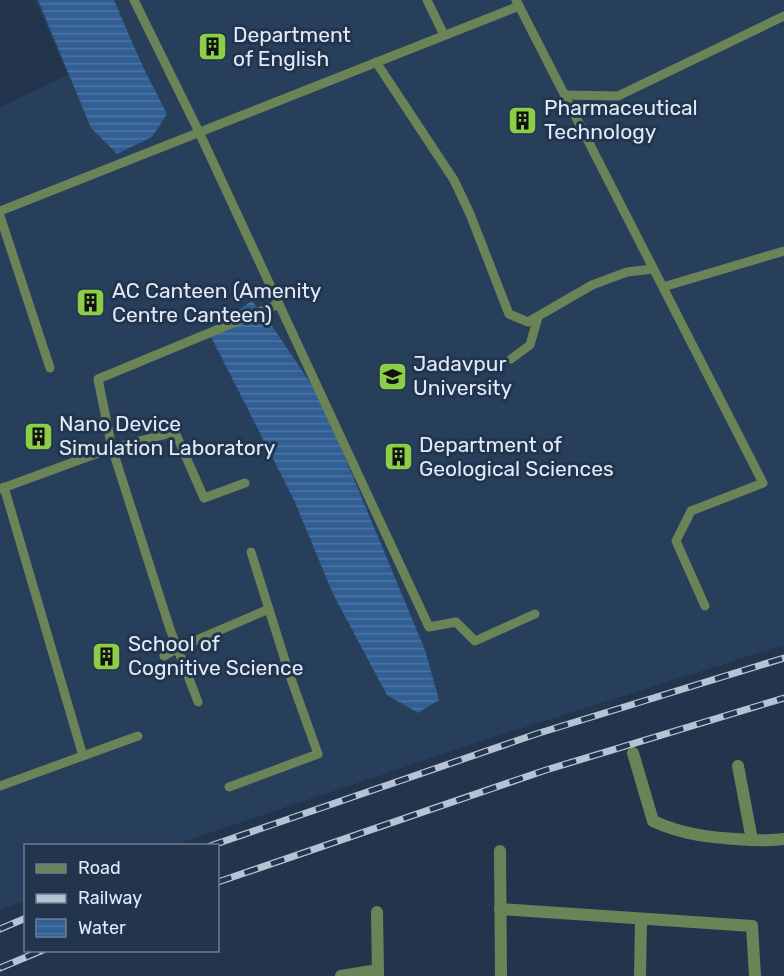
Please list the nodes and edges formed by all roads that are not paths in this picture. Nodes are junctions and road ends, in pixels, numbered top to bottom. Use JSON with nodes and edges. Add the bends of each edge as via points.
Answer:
{"nodes":[{"id":1,"x":134,"y":0,"type":"edge"},
{"id":2,"x":427,"y":0,"type":"edge"},
{"id":3,"x":518,"y":3,"type":"edge"},
{"id":4,"x":784,"y":16,"type":"edge"},
{"id":5,"x":444,"y":35,"type":"junction"},
{"id":6,"x":376,"y":62,"type":"junction"},
{"id":7,"x":565,"y":95,"type":"junction"},
{"id":8,"x":199,"y":132,"type":"junction"},
{"id":9,"x":0,"y":211,"type":"edge"},
{"id":10,"x":0,"y":216,"type":"edge"},
{"id":11,"x":784,"y":250,"type":"edge"},
{"id":12,"x":653,"y":268,"type":"junction"},
{"id":13,"x":663,"y":287,"type":"junction"},
{"id":14,"x":279,"y":304,"type":"junction"},
{"id":15,"x":538,"y":316,"type":"junction"},
{"id":16,"x":512,"y":359,"type":"dead end"},
{"id":17,"x":50,"y":368,"type":"dead end"},
{"id":18,"x":112,"y":448,"type":"junction"},
{"id":19,"x":245,"y":483,"type":"dead end"},
{"id":20,"x":2,"y":488,"type":"edge"},
{"id":21,"x":251,"y":552,"type":"dead end"},
{"id":22,"x":705,"y":606,"type":"dead end"},
{"id":23,"x":269,"y":609,"type":"junction"},
{"id":24,"x":535,"y":614,"type":"dead end"},
{"id":25,"x":177,"y":648,"type":"junction"},
{"id":26,"x":164,"y":656,"type":"dead end"},
{"id":27,"x":198,"y":702,"type":"dead end"},
{"id":28,"x":138,"y":736,"type":"dead end"},
{"id":29,"x":633,"y":753,"type":"dead end"},
{"id":30,"x":83,"y":756,"type":"junction"},
{"id":31,"x":738,"y":766,"type":"dead end"},
{"id":32,"x":0,"y":786,"type":"edge"},
{"id":33,"x":229,"y":787,"type":"dead end"},
{"id":34,"x":784,"y":839,"type":"edge"},
{"id":35,"x":752,"y":840,"type":"junction"},
{"id":36,"x":500,"y":851,"type":"dead end"},
{"id":37,"x":500,"y":909,"type":"junction"},
{"id":38,"x":377,"y":912,"type":"dead end"},
{"id":39,"x":641,"y":920,"type":"junction"},
{"id":40,"x":378,"y":973,"type":"edge"},
{"id":41,"x":341,"y":976,"type":"edge"},
{"id":42,"x":501,"y":976,"type":"edge"},
{"id":43,"x":640,"y":976,"type":"edge"},
{"id":44,"x":755,"y":976,"type":"edge"}],
"edges":[{"from":1,"to":8,"type":"lane"},
{"from":2,"to":5,"type":"lane"},
{"from":3,"to":5,"type":"lane"},
{"from":3,"to":7,"type":"lane"},
{"from":4,"to":7,"type":"lane","via":[[618,96]]},
{"from":5,"to":6,"type":"lane"},
{"from":6,"to":8,"type":"lane"},
{"from":6,"to":15,"type":"lane","via":[[454,180],[509,314],[528,322]]},
{"from":7,"to":12,"type":"lane"},
{"from":8,"to":9,"type":"lane"},
{"from":8,"to":14,"type":"lane"},
{"from":10,"to":17,"type":"lane"},
{"from":11,"to":13,"type":"lane"},
{"from":12,"to":13,"type":"lane"},
{"from":12,"to":15,"type":"lane","via":[[592,285]]},
{"from":13,"to":22,"type":"lane","via":[[763,483],[691,512],[676,542]]},
{"from":14,"to":18,"type":"lane","via":[[98,380]]},
{"from":14,"to":24,"type":"lane","via":[[429,627],[456,622],[475,641]]},
{"from":15,"to":16,"type":"lane","via":[[530,345]]},
{"from":18,"to":19,"type":"lane","via":[[175,432],[204,498]]},
{"from":18,"to":20,"type":"lane"},
{"from":18,"to":25,"type":"lane"},
{"from":20,"to":30,"type":"lane"},
{"from":21,"to":23,"type":"lane"},
{"from":23,"to":25,"type":"lane"},
{"from":23,"to":33,"type":"lane","via":[[318,754]]},
{"from":25,"to":26,"type":"lane"},
{"from":25,"to":27,"type":"lane"},
{"from":28,"to":30,"type":"lane"},
{"from":29,"to":35,"type":"street","via":[[653,821],[696,835]]},
{"from":30,"to":32,"type":"lane"},
{"from":31,"to":35,"type":"street"},
{"from":34,"to":35,"type":"street"},
{"from":36,"to":37,"type":"street"},
{"from":37,"to":39,"type":"street"},
{"from":37,"to":42,"type":"street"},
{"from":38,"to":40,"type":"street"},
{"from":39,"to":43,"type":"street"},
{"from":39,"to":44,"type":"street","via":[[752,926]]},
{"from":40,"to":41,"type":"street"}]}
